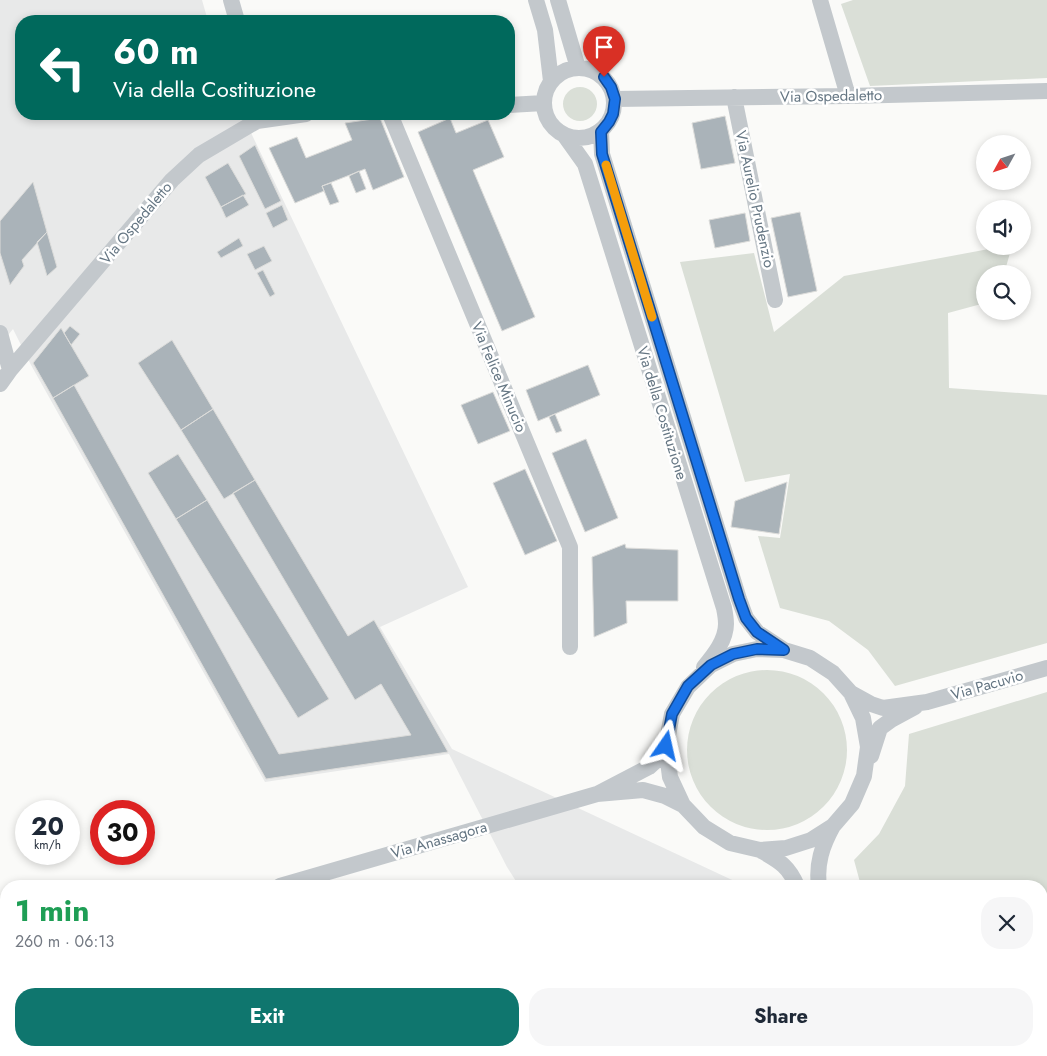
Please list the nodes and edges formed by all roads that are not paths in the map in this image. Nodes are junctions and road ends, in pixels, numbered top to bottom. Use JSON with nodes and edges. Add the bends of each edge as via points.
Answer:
{"nodes":[{"id":1,"x":231,"y":0,"type":"edge"},
{"id":2,"x":536,"y":0,"type":"edge"},
{"id":3,"x":558,"y":0,"type":"edge"},
{"id":4,"x":820,"y":0,"type":"edge"},
{"id":5,"x":235,"y":15,"type":"edge"},
{"id":6,"x":578,"y":68,"type":"junction"},
{"id":7,"x":552,"y":81,"type":"junction"},
{"id":8,"x":1047,"y":91,"type":"edge"},
{"id":9,"x":848,"y":96,"type":"junction"},
{"id":10,"x":734,"y":97,"type":"junction"},
{"id":11,"x":615,"y":99,"type":"junction"},
{"id":12,"x":544,"y":103,"type":"junction"},
{"id":13,"x":515,"y":105,"type":"edge"},
{"id":14,"x":252,"y":120,"type":"edge"},
{"id":15,"x":392,"y":120,"type":"edge"},
{"id":16,"x":601,"y":132,"type":"junction"},
{"id":17,"x":566,"y":136,"type":"junction"},
{"id":18,"x":775,"y":300,"type":"dead end"},
{"id":19,"x":0,"y":333,"type":"edge"},
{"id":20,"x":10,"y":370,"type":"junction"},
{"id":21,"x":0,"y":384,"type":"edge"},
{"id":22,"x":570,"y":647,"type":"dead end"},
{"id":23,"x":784,"y":650,"type":"junction"},
{"id":24,"x":1047,"y":668,"type":"edge"},
{"id":25,"x":688,"y":686,"type":"junction"},
{"id":26,"x":851,"y":693,"type":"junction"},
{"id":27,"x":926,"y":702,"type":"junction"},
{"id":28,"x":666,"y":746,"type":"junction"},
{"id":29,"x":864,"y":776,"type":"junction"},
{"id":30,"x":597,"y":794,"type":"junction"},
{"id":31,"x":683,"y":805,"type":"junction"},
{"id":32,"x":833,"y":826,"type":"junction"},
{"id":33,"x":760,"y":850,"type":"junction"},
{"id":34,"x":301,"y":880,"type":"edge"},
{"id":35,"x":795,"y":880,"type":"edge"},
{"id":36,"x":818,"y":880,"type":"edge"}],
"edges":[{"from":1,"to":5,"type":"street"},
{"from":2,"to":7,"type":"street","via":[[545,30]]},
{"from":3,"to":6,"type":"street"},
{"from":4,"to":9,"type":"street"},
{"from":6,"to":7,"type":"street","via":[[564,71]]},
{"from":6,"to":11,"type":"street","via":[[595,71],[604,77]]},
{"from":7,"to":12,"type":"street"},
{"from":8,"to":9,"type":"street","name":"Via Ospedaletto"},
{"from":9,"to":10,"type":"street","name":"Via Ospedaletto"},
{"from":10,"to":11,"type":"street","name":"Via Ospedaletto"},
{"from":10,"to":18,"type":"street","name":"Via Aurelio Prudenzio"},
{"from":11,"to":16,"type":"street","via":[[613,114]]},
{"from":12,"to":13,"type":"street"},
{"from":12,"to":17,"type":"street","name":"Via della Costituzione","via":[[548,119]]},
{"from":14,"to":20,"type":"street","name":"Via Ospedaletto","via":[[199,155],[172,180]]},
{"from":15,"to":22,"type":"street","name":"Via Felice Minucio","via":[[570,547]]},
{"from":16,"to":17,"type":"street","via":[[586,138]]},
{"from":16,"to":23,"type":"street","name":"Via della Costituzione","via":[[602,154],[739,599],[746,618],[757,632]]},
{"from":17,"to":25,"type":"street","name":"Via della Costituzione","via":[[585,164],[724,608],[725,635],[716,653]]},
{"from":19,"to":20,"type":"street"},
{"from":20,"to":21,"type":"street","name":"Via Ospedaletto"},
{"from":23,"to":25,"type":"street","name":"Via della Costituzione","via":[[757,649],[733,654],[711,665]]},
{"from":23,"to":26,"type":"street","name":"Via della Costituzione","via":[[810,658],[826,668]]},
{"from":24,"to":27,"type":"street","name":"Via Pacuvio"},
{"from":25,"to":28,"type":"street","name":"Via della Costituzione","via":[[672,714]]},
{"from":26,"to":27,"type":"street","name":"Via Pacuvio","via":[[883,708]]},
{"from":26,"to":29,"type":"street","name":"Via della Costituzione","via":[[863,718],[868,747]]},
{"from":27,"to":29,"type":"street","name":"Via Pacuvio","via":[[880,728]]},
{"from":28,"to":30,"type":"street","name":"Via Anassagora","via":[[649,767]]},
{"from":28,"to":31,"type":"street","name":"Via della Costituzione","via":[[670,778]]},
{"from":29,"to":32,"type":"street","name":"Via della Costituzione","via":[[852,804]]},
{"from":30,"to":31,"type":"street","name":"Via Anassagora","via":[[643,790]]},
{"from":30,"to":34,"type":"street","name":"Via Anassagora"},
{"from":31,"to":33,"type":"street","name":"Via della Costituzione","via":[[704,827],[730,843]]},
{"from":32,"to":33,"type":"street","name":"Via della Costituzione","via":[[811,840],[786,848]]},
{"from":32,"to":36,"type":"street","via":[[820,860]]},
{"from":33,"to":35,"type":"street","via":[[781,862]]}]}
